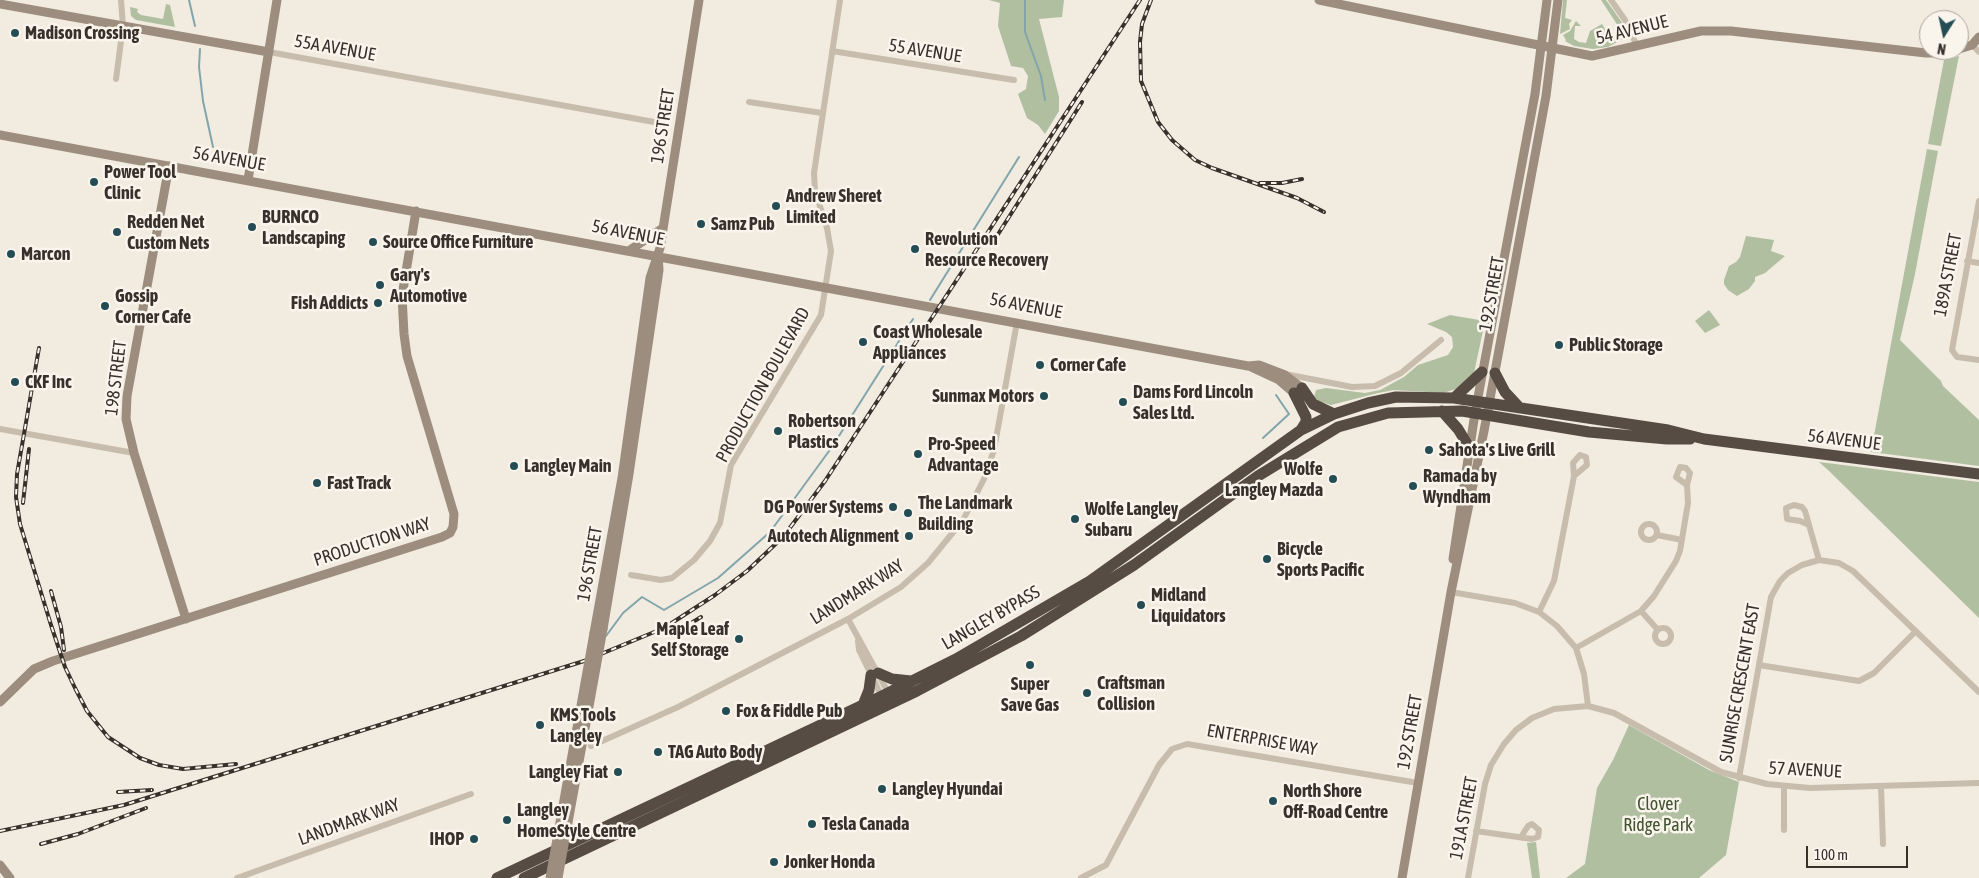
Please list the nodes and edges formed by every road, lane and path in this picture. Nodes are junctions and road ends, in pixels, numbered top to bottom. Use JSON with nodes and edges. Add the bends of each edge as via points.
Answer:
{"nodes":[{"id":1,"x":121,"y":0,"type":"edge"},
{"id":2,"x":277,"y":0,"type":"edge"},
{"id":3,"x":699,"y":0,"type":"edge"},
{"id":4,"x":840,"y":0,"type":"edge"},
{"id":5,"x":1319,"y":0,"type":"edge"},
{"id":6,"x":1547,"y":0,"type":"edge"},
{"id":7,"x":1558,"y":0,"type":"edge"},
{"id":8,"x":1610,"y":0,"type":"edge"},
{"id":9,"x":0,"y":4,"type":"edge"},
{"id":10,"x":123,"y":26,"type":"junction"},
{"id":11,"x":1979,"y":37,"type":"edge"},
{"id":12,"x":1972,"y":44,"type":"junction"},
{"id":13,"x":1542,"y":45,"type":"junction"},
{"id":14,"x":1969,"y":45,"type":"edge"},
{"id":15,"x":1637,"y":46,"type":"junction"},
{"id":16,"x":1552,"y":48,"type":"junction"},
{"id":17,"x":832,"y":51,"type":"junction"},
{"id":18,"x":269,"y":52,"type":"junction"},
{"id":19,"x":1919,"y":52,"type":"edge"},
{"id":20,"x":1979,"y":52,"type":"edge"},
{"id":21,"x":116,"y":79,"type":"dead end"},
{"id":22,"x":1014,"y":80,"type":"dead end"},
{"id":23,"x":749,"y":102,"type":"dead end"},
{"id":24,"x":822,"y":112,"type":"junction"},
{"id":25,"x":665,"y":124,"type":"dead end"},
{"id":26,"x":0,"y":135,"type":"edge"},
{"id":27,"x":169,"y":166,"type":"junction"},
{"id":28,"x":248,"y":180,"type":"junction"},
{"id":29,"x":1979,"y":201,"type":"edge"},
{"id":30,"x":416,"y":211,"type":"junction"},
{"id":31,"x":663,"y":228,"type":"junction"},
{"id":32,"x":630,"y":250,"type":"junction"},
{"id":33,"x":658,"y":256,"type":"junction"},
{"id":34,"x":1968,"y":261,"type":"junction"},
{"id":35,"x":1979,"y":263,"type":"edge"},
{"id":36,"x":827,"y":287,"type":"junction"},
{"id":37,"x":1016,"y":322,"type":"junction"},
{"id":38,"x":1441,"y":340,"type":"dead end"},
{"id":39,"x":1979,"y":360,"type":"edge"},
{"id":40,"x":1248,"y":366,"type":"junction"},
{"id":41,"x":1482,"y":372,"type":"junction"},
{"id":42,"x":1281,"y":373,"type":"junction"},
{"id":43,"x":1495,"y":373,"type":"junction"},
{"id":44,"x":1326,"y":382,"type":"junction"},
{"id":45,"x":1298,"y":391,"type":"junction"},
{"id":46,"x":1454,"y":398,"type":"junction"},
{"id":47,"x":1477,"y":401,"type":"junction"},
{"id":48,"x":1490,"y":402,"type":"junction"},
{"id":49,"x":1518,"y":406,"type":"junction"},
{"id":50,"x":1442,"y":411,"type":"junction"},
{"id":51,"x":1475,"y":413,"type":"junction"},
{"id":52,"x":1334,"y":414,"type":"junction"},
{"id":53,"x":1487,"y":416,"type":"junction"},
{"id":54,"x":0,"y":429,"type":"edge"},
{"id":55,"x":1301,"y":430,"type":"junction"},
{"id":56,"x":1704,"y":439,"type":"junction"},
{"id":57,"x":1469,"y":447,"type":"junction"},
{"id":58,"x":134,"y":453,"type":"junction"},
{"id":59,"x":1979,"y":474,"type":"edge"},
{"id":60,"x":1574,"y":476,"type":"dead end"},
{"id":61,"x":1687,"y":485,"type":"dead end"},
{"id":62,"x":1808,"y":525,"type":"dead end"},
{"id":63,"x":1657,"y":534,"type":"dead end"},
{"id":64,"x":1682,"y":540,"type":"junction"},
{"id":65,"x":1818,"y":560,"type":"junction"},
{"id":66,"x":631,"y":575,"type":"dead end"},
{"id":67,"x":1451,"y":592,"type":"junction"},
{"id":68,"x":1642,"y":611,"type":"junction"},
{"id":69,"x":1539,"y":612,"type":"junction"},
{"id":70,"x":186,"y":619,"type":"junction"},
{"id":71,"x":848,"y":619,"type":"junction"},
{"id":72,"x":1658,"y":630,"type":"dead end"},
{"id":73,"x":598,"y":631,"type":"junction"},
{"id":74,"x":1916,"y":631,"type":"junction"},
{"id":75,"x":1576,"y":648,"type":"junction"},
{"id":76,"x":1759,"y":665,"type":"junction"},
{"id":77,"x":875,"y":674,"type":"junction"},
{"id":78,"x":913,"y":681,"type":"junction"},
{"id":79,"x":1979,"y":692,"type":"edge"},
{"id":80,"x":888,"y":699,"type":"junction"},
{"id":81,"x":0,"y":702,"type":"edge"},
{"id":82,"x":862,"y":705,"type":"junction"},
{"id":83,"x":1588,"y":706,"type":"junction"},
{"id":84,"x":591,"y":746,"type":"dead end"},
{"id":85,"x":1739,"y":778,"type":"junction"},
{"id":86,"x":1418,"y":783,"type":"junction"},
{"id":87,"x":1979,"y":783,"type":"edge"},
{"id":88,"x":1881,"y":786,"type":"junction"},
{"id":89,"x":1784,"y":787,"type":"junction"},
{"id":90,"x":471,"y":794,"type":"dead end"},
{"id":91,"x":1784,"y":830,"type":"dead end"},
{"id":92,"x":1476,"y":831,"type":"junction"},
{"id":93,"x":1521,"y":837,"type":"dead end"},
{"id":94,"x":1883,"y":844,"type":"dead end"},
{"id":95,"x":1,"y":868,"type":"edge"},
{"id":96,"x":10,"y":878,"type":"edge"},
{"id":97,"x":237,"y":878,"type":"edge"},
{"id":98,"x":497,"y":878,"type":"edge"},
{"id":99,"x":524,"y":878,"type":"edge"},
{"id":100,"x":550,"y":878,"type":"edge"},
{"id":101,"x":558,"y":878,"type":"edge"},
{"id":102,"x":1081,"y":878,"type":"edge"},
{"id":103,"x":1402,"y":878,"type":"edge"},
{"id":104,"x":1468,"y":878,"type":"edge"}],
"edges":[{"from":1,"to":10,"type":"street"},
{"from":2,"to":18,"type":"main road"},
{"from":3,"to":31,"type":"main road","name":"196 STREET"},
{"from":4,"to":17,"type":"street","name":"PRODUCTION BOULEVARD"},
{"from":5,"to":13,"type":"main road","name":"54 AVENUE"},
{"from":6,"to":13,"type":"main road","name":"192 STREET"},
{"from":7,"to":16,"type":"main road","name":"192 STREET"},
{"from":8,"to":15,"type":"street","via":[[1625,20]]},
{"from":9,"to":10,"type":"main road","name":"55A AVENUE"},
{"from":10,"to":18,"type":"main road","name":"55A AVENUE"},
{"from":10,"to":21,"type":"street"},
{"from":11,"to":12,"type":"main road"},
{"from":12,"to":14,"type":"main road","name":"54 AVENUE"},
{"from":12,"to":20,"type":"street"},
{"from":13,"to":16,"type":"main road","name":"54 AVENUE"},
{"from":13,"to":41,"type":"main road","name":"192 STREET"},
{"from":15,"to":16,"type":"main road","name":"54 AVENUE","via":[[1592,56]]},
{"from":15,"to":19,"type":"main road","name":"54 AVENUE","via":[[1701,31],[1731,31]]},
{"from":16,"to":43,"type":"main road","name":"192 STREET"},
{"from":17,"to":22,"type":"street","name":"55 AVENUE"},
{"from":17,"to":24,"type":"street","name":"PRODUCTION BOULEVARD"},
{"from":18,"to":25,"type":"street","name":"55A AVENUE"},
{"from":18,"to":28,"type":"main road"},
{"from":23,"to":24,"type":"street"},
{"from":24,"to":36,"type":"street","name":"PRODUCTION BOULEVARD","via":[[814,181],[831,251]]},
{"from":26,"to":27,"type":"main road","name":"56 AVENUE"},
{"from":27,"to":28,"type":"main road","name":"56 AVENUE"},
{"from":27,"to":58,"type":"main road","name":"198 STREET","via":[[126,403],[126,424]]},
{"from":28,"to":30,"type":"main road","name":"56 AVENUE"},
{"from":29,"to":34,"type":"street","name":"189A STREET"},
{"from":30,"to":32,"type":"main road","name":"56 AVENUE"},
{"from":30,"to":70,"type":"main road","name":"PRODUCTION WAY","via":[[402,296],[404,334],[407,356],[454,514],[450,533]]},
{"from":31,"to":32,"type":"main road"},
{"from":31,"to":33,"type":"main road","name":"196 STREET"},
{"from":32,"to":33,"type":"main road","name":"56 AVENUE"},
{"from":33,"to":36,"type":"main road","name":"56 AVENUE"},
{"from":33,"to":73,"type":"main road","name":"196 STREET","via":[[650,278]]},
{"from":34,"to":35,"type":"street"},
{"from":34,"to":39,"type":"street","name":"189A STREET","via":[[1952,344],[1954,354]]},
{"from":36,"to":37,"type":"main road","name":"56 AVENUE"},
{"from":36,"to":66,"type":"street","name":"PRODUCTION BOULEVARD","via":[[822,315],[731,465],[720,523],[710,541],[672,578],[660,580]]},
{"from":37,"to":40,"type":"main road","name":"56 AVENUE"},
{"from":37,"to":71,"type":"street","name":"LANDMARK WAY","via":[[994,450],[984,479],[963,520],[935,556],[901,587]]},
{"from":38,"to":44,"type":"street","name":"56 AVENUE","via":[[1383,384],[1361,388]]},
{"from":40,"to":42,"type":"main road","name":"56 AVENUE","via":[[1259,365]]},
{"from":40,"to":45,"type":"main road","name":"56 AVENUE"},
{"from":41,"to":46,"type":"highway"},
{"from":41,"to":47,"type":"main road","name":"192 STREET"},
{"from":42,"to":44,"type":"street","name":"56 AVENUE"},
{"from":42,"to":45,"type":"main road","name":"56 AVENUE"},
{"from":43,"to":48,"type":"main road","name":"192 STREET"},
{"from":43,"to":49,"type":"highway","via":[[1505,392]]},
{"from":44,"to":45,"type":"street","name":"56 AVENUE","via":[[1314,383]]},
{"from":45,"to":52,"type":"highway","via":[[1313,404]]},
{"from":45,"to":55,"type":"highway","via":[[1306,417]]},
{"from":46,"to":47,"type":"highway","name":"LANGLEY BYPASS"},
{"from":46,"to":52,"type":"highway","name":"LANGLEY BYPASS","via":[[1396,397]]},
{"from":47,"to":48,"type":"highway","name":"LANGLEY BYPASS"},
{"from":47,"to":51,"type":"main road","name":"192 STREET"},
{"from":48,"to":49,"type":"highway","name":"56 AVENUE"},
{"from":48,"to":53,"type":"main road","name":"192 STREET"},
{"from":49,"to":56,"type":"highway","name":"56 AVENUE","via":[[1668,430]]},
{"from":50,"to":51,"type":"highway","name":"LANGLEY BYPASS"},
{"from":50,"to":57,"type":"highway"},
{"from":50,"to":80,"type":"highway","name":"LANGLEY BYPASS","via":[[1388,414],[1338,427],[1258,476],[1134,565],[1057,614],[968,665]]},
{"from":51,"to":53,"type":"highway","name":"LANGLEY BYPASS"},
{"from":51,"to":57,"type":"main road","name":"192 STREET"},
{"from":52,"to":55,"type":"highway","name":"LANGLEY BYPASS"},
{"from":53,"to":56,"type":"highway","name":"56 AVENUE","via":[[1590,432],[1667,440]]},
{"from":53,"to":67,"type":"main road","name":"192 STREET"},
{"from":54,"to":58,"type":"street"},
{"from":55,"to":78,"type":"highway","name":"LANGLEY BYPASS","via":[[1090,581]]},
{"from":56,"to":59,"type":"highway","name":"56 AVENUE"},
{"from":57,"to":67,"type":"main road","name":"192 STREET"},
{"from":58,"to":70,"type":"main road","name":"198 STREET"},
{"from":60,"to":69,"type":"street","via":[[1554,581]]},
{"from":61,"to":64,"type":"street","via":[[1689,496]]},
{"from":62,"to":65,"type":"street"},
{"from":63,"to":64,"type":"street"},
{"from":64,"to":68,"type":"street","via":[[1676,561]]},
{"from":65,"to":74,"type":"street","via":[[1839,563],[1853,571]]},
{"from":65,"to":76,"type":"street","name":"SUNRISE CRESCENT EAST","via":[[1788,572],[1775,588],[1768,606]]},
{"from":67,"to":69,"type":"street","via":[[1515,603]]},
{"from":67,"to":86,"type":"main road","name":"192 STREET"},
{"from":68,"to":72,"type":"street"},
{"from":68,"to":75,"type":"street"},
{"from":69,"to":75,"type":"street","via":[[1558,626]]},
{"from":70,"to":81,"type":"main road","name":"PRODUCTION WAY","via":[[43,664]]},
{"from":71,"to":77,"type":"street"},
{"from":71,"to":84,"type":"street","name":"LANDMARK WAY","via":[[678,707]]},
{"from":73,"to":100,"type":"main road","name":"196 STREET","bridge":true},
{"from":73,"to":101,"type":"main road","name":"196 STREET","bridge":true},
{"from":74,"to":76,"type":"street","via":[[1874,673],[1859,680]]},
{"from":74,"to":79,"type":"street"},
{"from":75,"to":83,"type":"street","via":[[1584,674]]},
{"from":76,"to":85,"type":"street","name":"SUNRISE CRESCENT EAST"},
{"from":77,"to":78,"type":"highway"},
{"from":77,"to":80,"type":"street"},
{"from":77,"to":82,"type":"highway"},
{"from":78,"to":80,"type":"highway","name":"LANGLEY BYPASS"},
{"from":80,"to":82,"type":"highway","name":"LANGLEY BYPASS"},
{"from":80,"to":99,"type":"highway","name":"LANGLEY BYPASS"},
{"from":82,"to":98,"type":"highway","name":"LANGLEY BYPASS"},
{"from":83,"to":85,"type":"street","name":"57 AVENUE","via":[[1628,720],[1721,772]]},
{"from":83,"to":92,"type":"street","name":"191A STREET","via":[[1543,713],[1510,736],[1487,776]]},
{"from":85,"to":89,"type":"street","name":"57 AVENUE"},
{"from":86,"to":102,"type":"street","name":"ENTERPRISE WAY","via":[[1188,744],[1172,749],[1159,766],[1106,865]]},
{"from":86,"to":103,"type":"main road","name":"192 STREET"},
{"from":87,"to":88,"type":"street","name":"57 AVENUE"},
{"from":88,"to":89,"type":"street","name":"57 AVENUE"},
{"from":88,"to":94,"type":"street"},
{"from":89,"to":91,"type":"street"},
{"from":90,"to":97,"type":"street","name":"LANDMARK WAY"},
{"from":92,"to":93,"type":"street"},
{"from":92,"to":104,"type":"street","name":"191A STREET"},
{"from":95,"to":96,"type":"main road"}]}
